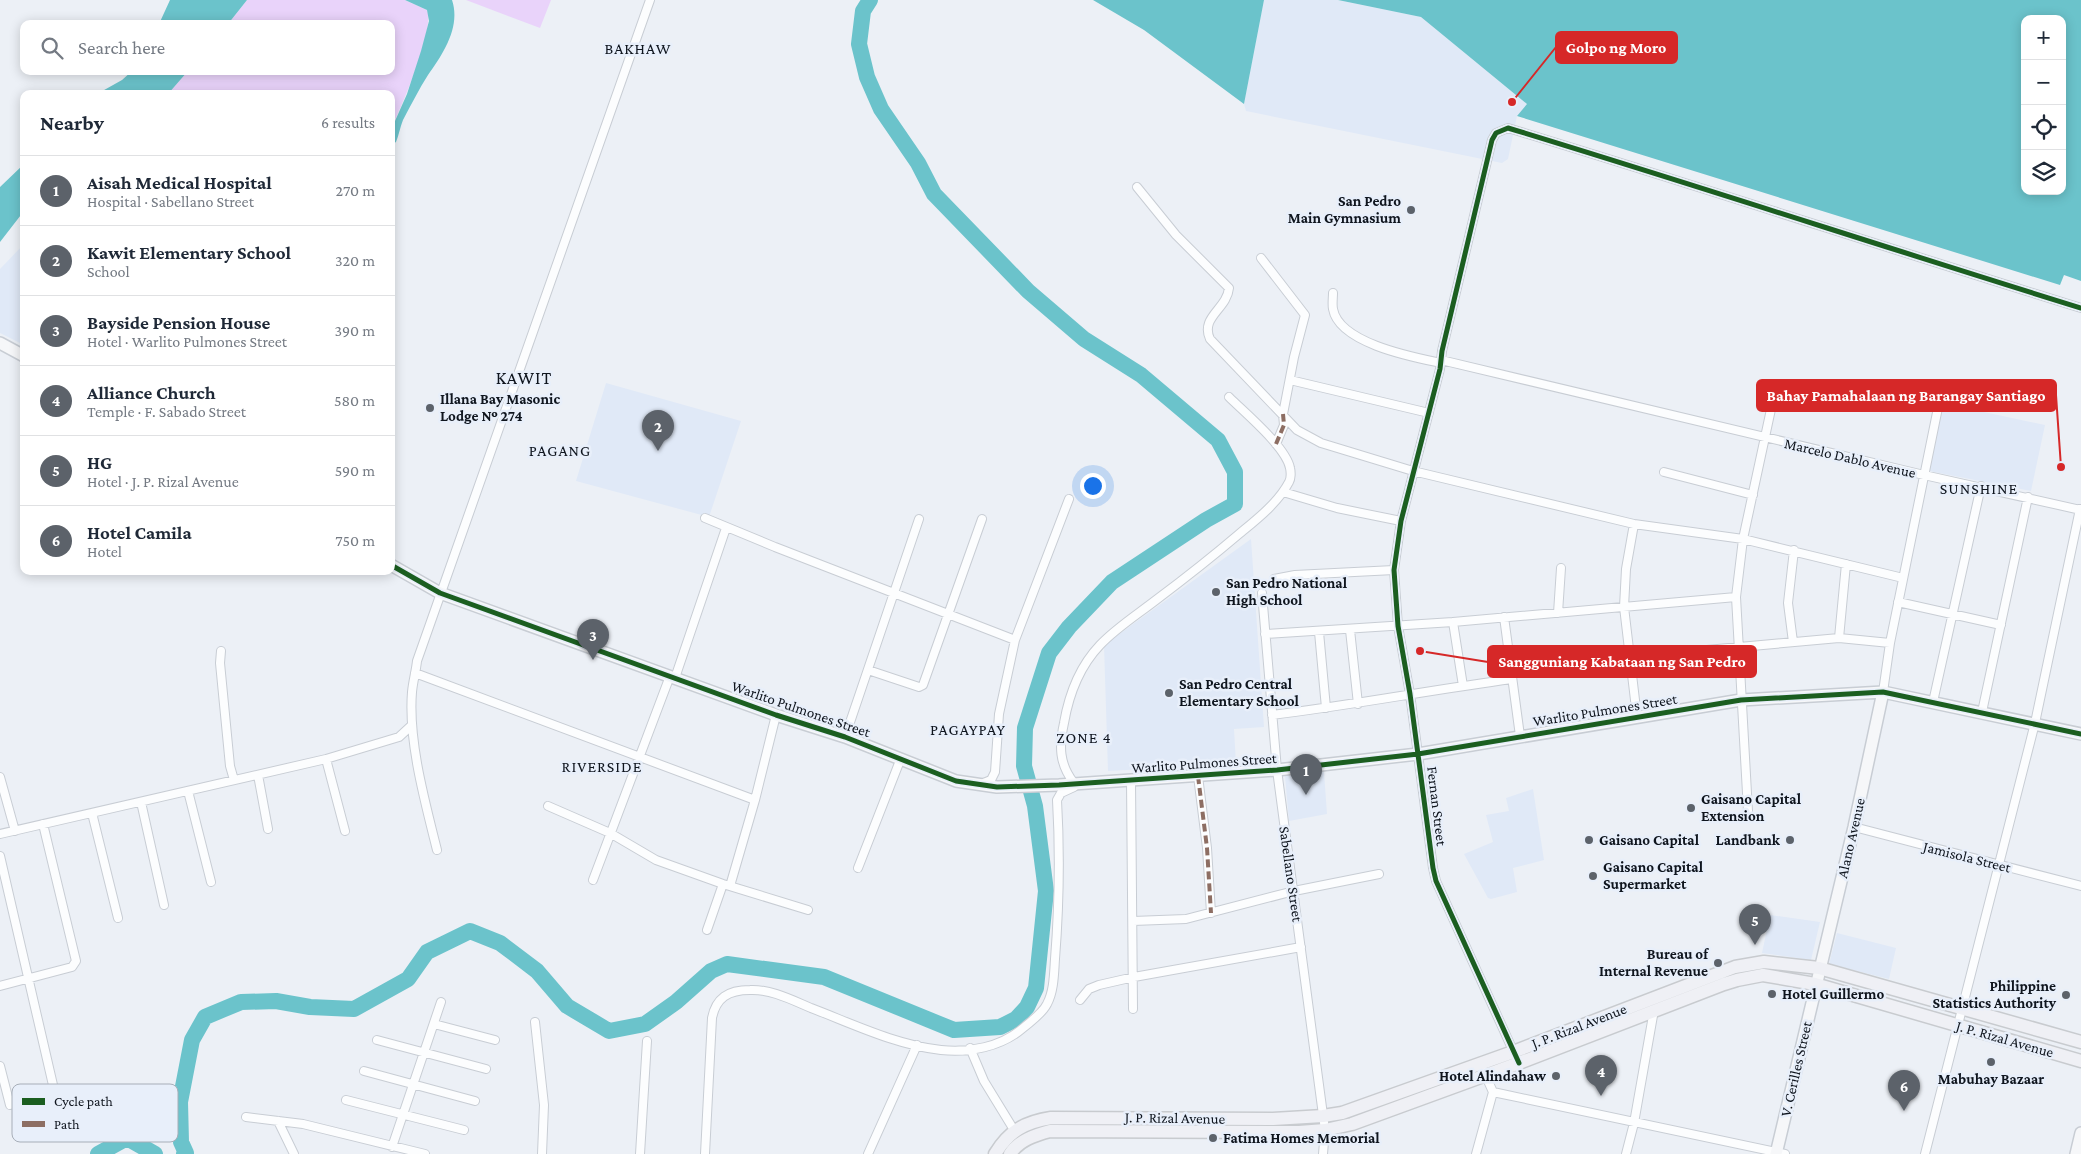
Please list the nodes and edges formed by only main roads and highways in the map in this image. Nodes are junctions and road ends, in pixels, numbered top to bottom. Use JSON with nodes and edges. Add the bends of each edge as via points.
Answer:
{"nodes":[{"id":1,"x":1576,"y":1027,"type":"junction"},
{"id":2,"x":1580,"y":1040,"type":"junction"},
{"id":3,"x":2081,"y":1042,"type":"edge"},
{"id":4,"x":1516,"y":1058,"type":"junction"},
{"id":5,"x":2081,"y":1061,"type":"edge"},
{"id":6,"x":1425,"y":1084,"type":"junction"},
{"id":7,"x":1430,"y":1096,"type":"junction"},
{"id":8,"x":1140,"y":1124,"type":"junction"},
{"id":9,"x":995,"y":1154,"type":"edge"},
{"id":10,"x":1010,"y":1154,"type":"edge"}],
"edges":[{"from":1,"to":2,"type":"main road"},
{"from":1,"to":3,"type":"main road","name":"J. P. Rizal Avenue","via":[[1748,963],[1780,963],[1819,968]]},
{"from":1,"to":4,"type":"main road","name":"J. P. Rizal Avenue"},
{"from":2,"to":4,"type":"main road","name":"J. P. Rizal Avenue"},
{"from":2,"to":5,"type":"main road","name":"J. P. Rizal Avenue","via":[[1724,984],[1750,977],[1779,977],[1815,984]]},
{"from":4,"to":6,"type":"main road","name":"J. P. Rizal Avenue","via":[[1481,1064]]},
{"from":4,"to":7,"type":"main road","name":"J. P. Rizal Avenue","via":[[1486,1076]]},
{"from":6,"to":7,"type":"main road"},
{"from":6,"to":8,"type":"main road","name":"J. P. Rizal Avenue","via":[[1349,1111],[1323,1116]]},
{"from":7,"to":8,"type":"main road","name":"J. P. Rizal Avenue","via":[[1376,1117],[1325,1130],[1274,1132]]},
{"from":8,"to":9,"type":"main road","name":"J. P. Rizal Avenue","via":[[1051,1118],[1035,1121],[1014,1130]]},
{"from":8,"to":10,"type":"main road","name":"J. P. Rizal Avenue","via":[[1050,1131],[1022,1142]]}]}
